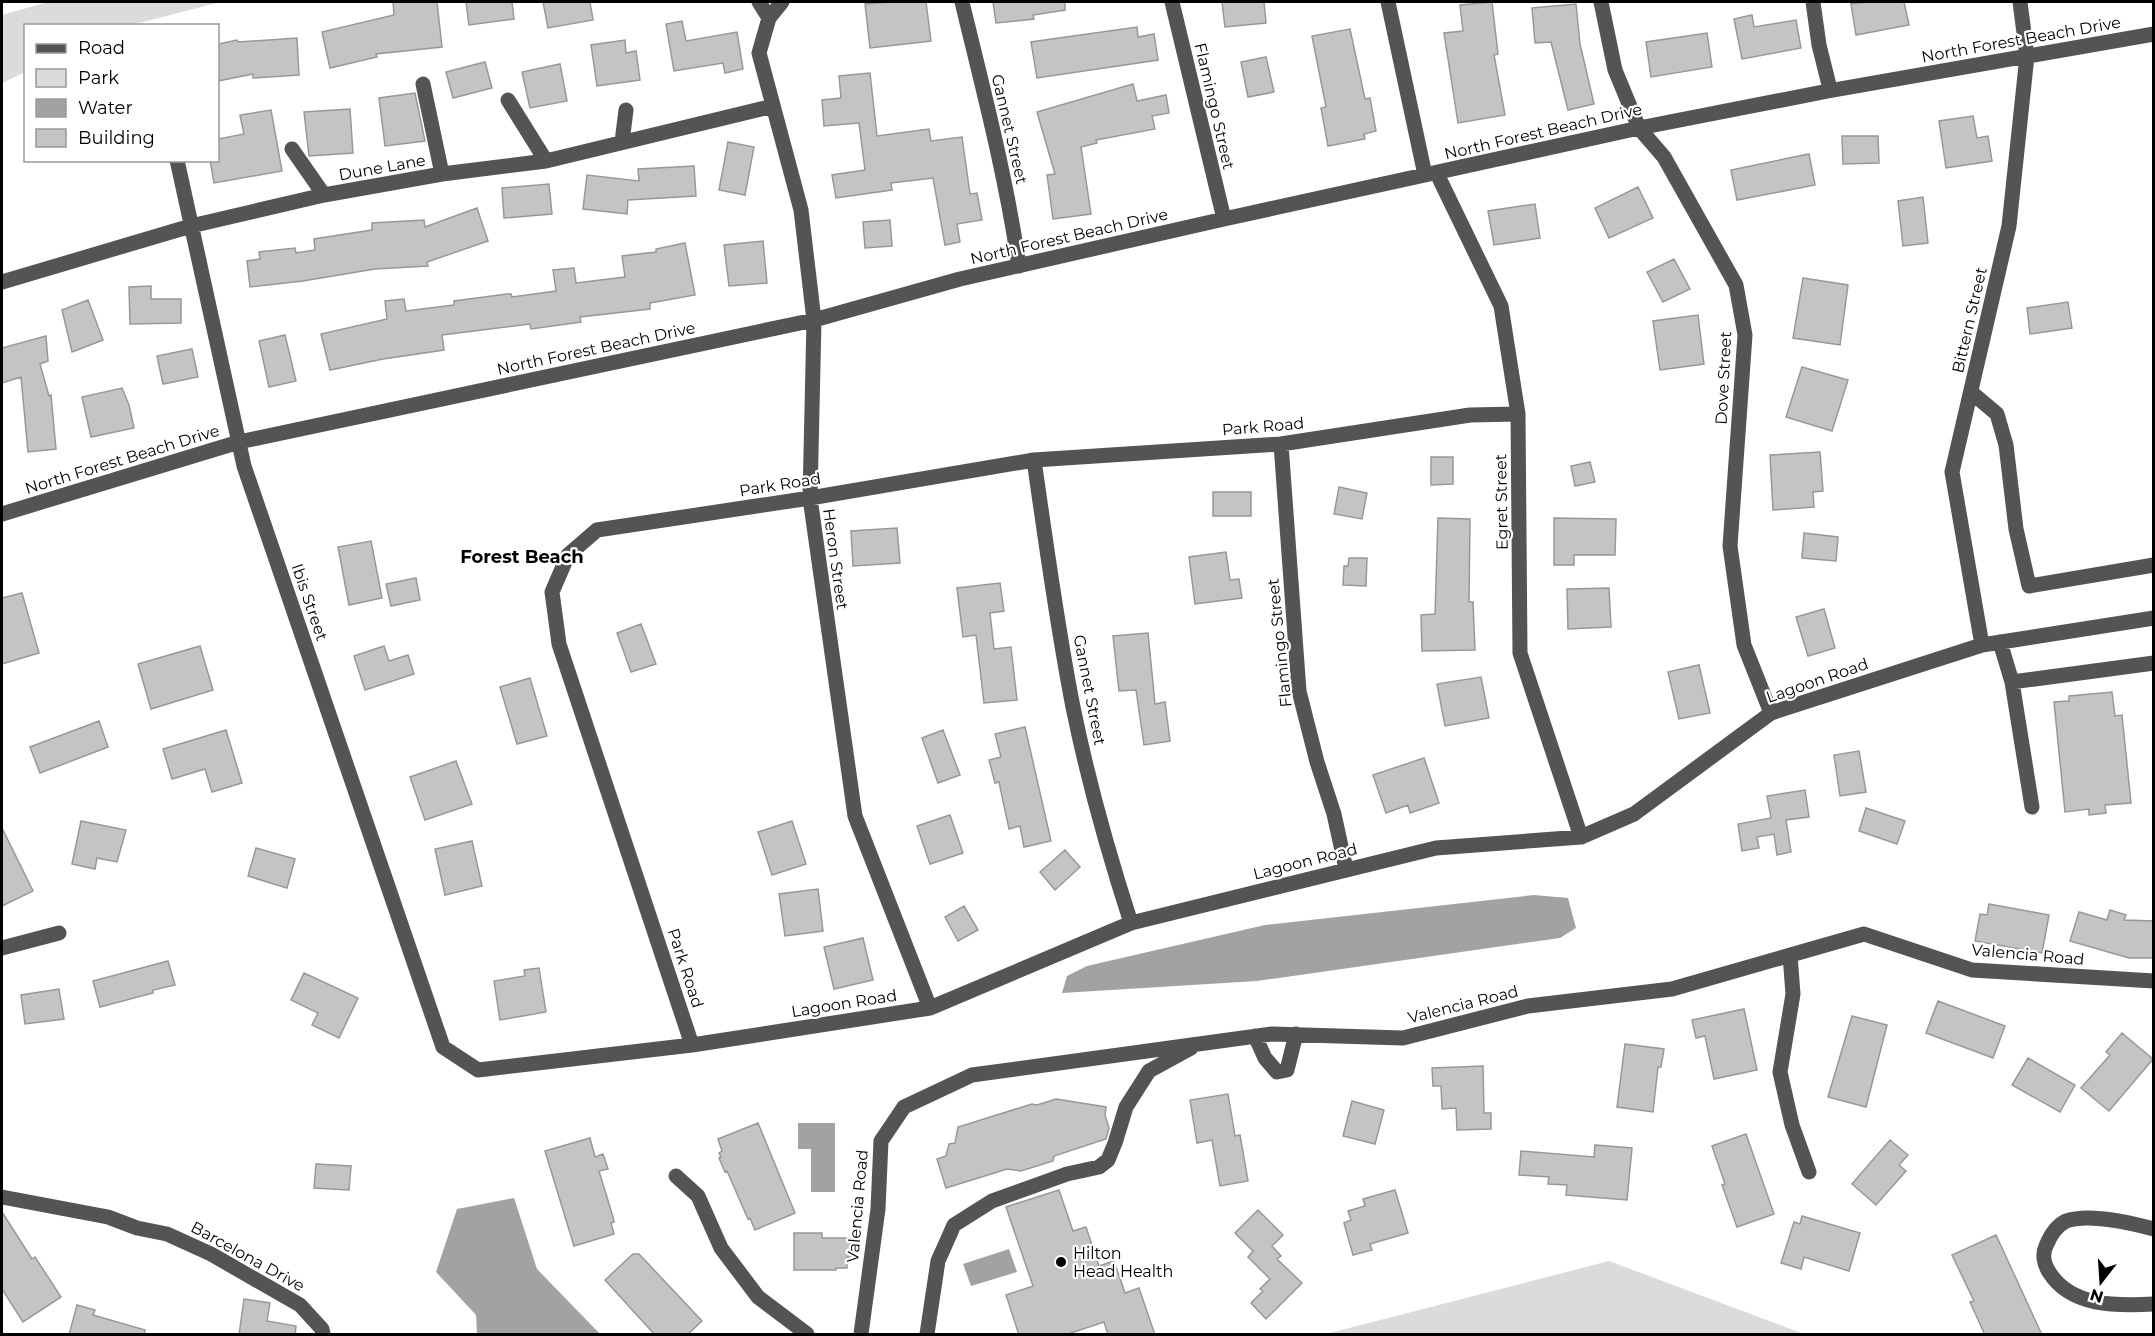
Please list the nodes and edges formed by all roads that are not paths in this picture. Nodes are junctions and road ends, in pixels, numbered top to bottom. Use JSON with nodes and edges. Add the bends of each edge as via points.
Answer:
{"nodes":[{"id":1,"x":759,"y":2,"type":"edge"},
{"id":2,"x":782,"y":2,"type":"edge"},
{"id":3,"x":962,"y":2,"type":"edge"},
{"id":4,"x":1172,"y":2,"type":"edge"},
{"id":5,"x":1388,"y":2,"type":"edge"},
{"id":6,"x":1600,"y":2,"type":"edge"},
{"id":7,"x":1813,"y":2,"type":"edge"},
{"id":8,"x":2020,"y":2,"type":"edge"},
{"id":9,"x":769,"y":18,"type":"junction"},
{"id":10,"x":2154,"y":34,"type":"edge"},
{"id":11,"x":2027,"y":56,"type":"junction"},
{"id":12,"x":423,"y":84,"type":"dead end"},
{"id":13,"x":1828,"y":90,"type":"junction"},
{"id":14,"x":508,"y":100,"type":"dead end"},
{"id":15,"x":773,"y":106,"type":"junction"},
{"id":16,"x":626,"y":110,"type":"dead end"},
{"id":17,"x":1639,"y":128,"type":"junction"},
{"id":18,"x":622,"y":142,"type":"junction"},
{"id":19,"x":292,"y":149,"type":"dead end"},
{"id":20,"x":546,"y":161,"type":"junction"},
{"id":21,"x":177,"y":162,"type":"edge"},
{"id":22,"x":442,"y":174,"type":"junction"},
{"id":23,"x":1432,"y":174,"type":"junction"},
{"id":24,"x":324,"y":195,"type":"junction"},
{"id":25,"x":1224,"y":219,"type":"junction"},
{"id":26,"x":191,"y":226,"type":"junction"},
{"id":27,"x":1019,"y":266,"type":"junction"},
{"id":28,"x":2,"y":282,"type":"edge"},
{"id":29,"x":814,"y":320,"type":"junction"},
{"id":30,"x":1971,"y":392,"type":"junction"},
{"id":31,"x":1518,"y":414,"type":"junction"},
{"id":32,"x":239,"y":442,"type":"junction"},
{"id":33,"x":1281,"y":444,"type":"junction"},
{"id":34,"x":1034,"y":460,"type":"junction"},
{"id":35,"x":810,"y":498,"type":"junction"},
{"id":36,"x":2,"y":514,"type":"edge"},
{"id":37,"x":2154,"y":566,"type":"edge"},
{"id":38,"x":2154,"y":618,"type":"edge"},
{"id":39,"x":2000,"y":642,"type":"junction"},
{"id":40,"x":1982,"y":645,"type":"junction"},
{"id":41,"x":2154,"y":663,"type":"edge"},
{"id":42,"x":2012,"y":682,"type":"junction"},
{"id":43,"x":1771,"y":713,"type":"junction"},
{"id":44,"x":2032,"y":807,"type":"dead end"},
{"id":45,"x":1581,"y":837,"type":"junction"},
{"id":46,"x":1346,"y":869,"type":"junction"},
{"id":47,"x":1131,"y":922,"type":"junction"},
{"id":48,"x":58,"y":933,"type":"dead end"},
{"id":49,"x":2,"y":948,"type":"edge"},
{"id":50,"x":1790,"y":955,"type":"junction"},
{"id":51,"x":2154,"y":981,"type":"edge"},
{"id":52,"x":930,"y":1008,"type":"junction"},
{"id":53,"x":1296,"y":1034,"type":"junction"},
{"id":54,"x":1255,"y":1036,"type":"junction"},
{"id":55,"x":1198,"y":1044,"type":"junction"},
{"id":56,"x":692,"y":1045,"type":"junction"},
{"id":57,"x":443,"y":1047,"type":"joint"},
{"id":58,"x":1809,"y":1172,"type":"dead end"},
{"id":59,"x":676,"y":1176,"type":"dead end"},
{"id":60,"x":2,"y":1197,"type":"edge"},
{"id":61,"x":2154,"y":1229,"type":"edge"},
{"id":62,"x":2154,"y":1304,"type":"edge"},
{"id":63,"x":323,"y":1335,"type":"edge"},
{"id":64,"x":807,"y":1335,"type":"edge"},
{"id":65,"x":861,"y":1335,"type":"edge"},
{"id":66,"x":927,"y":1335,"type":"edge"}],
"edges":[{"from":1,"to":9,"type":"street"},
{"from":2,"to":9,"type":"street"},
{"from":3,"to":27,"type":"street","name":"Gannet Street"},
{"from":4,"to":25,"type":"street","name":"Flamingo Street"},
{"from":5,"to":23,"type":"street","name":"Egret Street"},
{"from":6,"to":17,"type":"street","name":"Dove Street","via":[[1615,70]]},
{"from":7,"to":13,"type":"street"},
{"from":8,"to":11,"type":"street","name":"Bittern Street"},
{"from":9,"to":15,"type":"street","name":"Heron Street","via":[[759,53]]},
{"from":10,"to":11,"type":"street","name":"North Forest Beach Drive"},
{"from":11,"to":13,"type":"street","name":"North Forest Beach Drive"},
{"from":11,"to":30,"type":"street","name":"Bittern Street","via":[[2009,226]]},
{"from":12,"to":22,"type":"street"},
{"from":13,"to":17,"type":"street","name":"North Forest Beach Drive"},
{"from":14,"to":20,"type":"street"},
{"from":15,"to":18,"type":"street","name":"Dune Lane"},
{"from":15,"to":29,"type":"street","name":"Heron Street","via":[[801,210]]},
{"from":16,"to":18,"type":"street"},
{"from":17,"to":23,"type":"street","name":"North Forest Beach Drive"},
{"from":17,"to":43,"type":"street","name":"Dove Street","via":[[1664,157],[1736,285],[1745,335],[1730,546],[1744,645]]},
{"from":18,"to":20,"type":"street","name":"Dune Lane"},
{"from":19,"to":24,"type":"street"},
{"from":20,"to":22,"type":"street","name":"Dune Lane"},
{"from":21,"to":26,"type":"street","name":"Ibis Street"},
{"from":22,"to":24,"type":"street","name":"Dune Lane"},
{"from":23,"to":25,"type":"street","name":"North Forest Beach Drive"},
{"from":23,"to":31,"type":"street","name":"Egret Street","via":[[1440,180],[1501,306]]},
{"from":24,"to":26,"type":"street","name":"Dune Lane"},
{"from":25,"to":27,"type":"street","name":"North Forest Beach Drive"},
{"from":26,"to":28,"type":"street","name":"Dune Lane"},
{"from":26,"to":32,"type":"street","name":"Ibis Street"},
{"from":27,"to":29,"type":"street","name":"North Forest Beach Drive"},
{"from":29,"to":32,"type":"street","name":"North Forest Beach Drive"},
{"from":29,"to":35,"type":"street","name":"Heron Street"},
{"from":30,"to":37,"type":"street","via":[[1996,414],[2006,445],[2016,529],[2029,586]]},
{"from":30,"to":40,"type":"street","name":"Bittern Street","via":[[1952,472]]},
{"from":31,"to":33,"type":"street","name":"Park Road","via":[[1470,415]]},
{"from":31,"to":45,"type":"street","name":"Egret Street","via":[[1521,653]]},
{"from":32,"to":36,"type":"street","name":"North Forest Beach Drive"},
{"from":32,"to":57,"type":"street","name":"Ibis Street"},
{"from":33,"to":34,"type":"street","name":"Park Road"},
{"from":33,"to":46,"type":"street","name":"Flamingo Street","via":[[1299,692]]},
{"from":34,"to":35,"type":"street","name":"Park Road"},
{"from":34,"to":47,"type":"street","name":"Gannet Street","via":[[1073,707],[1100,823]]},
{"from":35,"to":52,"type":"street","name":"Heron Street","via":[[855,816]]},
{"from":35,"to":56,"type":"street","name":"Park Road","via":[[597,530],[568,555],[552,592],[559,644]]},
{"from":38,"to":39,"type":"street","name":"Lagoon Road"},
{"from":39,"to":40,"type":"street","name":"Lagoon Road"},
{"from":39,"to":42,"type":"street"},
{"from":40,"to":43,"type":"street","name":"Lagoon Road"},
{"from":41,"to":42,"type":"street"},
{"from":42,"to":44,"type":"street"},
{"from":43,"to":45,"type":"street","name":"Lagoon Road","via":[[1634,814]]},
{"from":45,"to":46,"type":"street","name":"Lagoon Road","via":[[1436,848]]},
{"from":46,"to":47,"type":"street","name":"Lagoon Road"},
{"from":47,"to":52,"type":"street","name":"Lagoon Road"},
{"from":48,"to":49,"type":"street"},
{"from":50,"to":51,"type":"street","name":"Valencia Road","via":[[1864,934],[1972,970]]},
{"from":50,"to":53,"type":"street","name":"Valencia Road","via":[[1672,989],[1528,1006],[1403,1038]]},
{"from":50,"to":58,"type":"street","via":[[1793,994],[1780,1072],[1792,1125]]},
{"from":52,"to":56,"type":"street","name":"Lagoon Road"},
{"from":53,"to":54,"type":"street","name":"Valencia Road"},
{"from":53,"to":54,"type":"street","via":[[1287,1070],[1277,1072]]},
{"from":54,"to":55,"type":"street","name":"Valencia Road"},
{"from":55,"to":65,"type":"street","name":"Valencia Road","via":[[972,1075],[904,1107],[880,1140],[878,1209]]},
{"from":55,"to":66,"type":"street","via":[[1149,1071],[1126,1107],[1108,1160],[1099,1167],[1067,1174],[992,1201],[954,1225],[938,1261]]},
{"from":56,"to":57,"type":"street","name":"Lagoon Road","via":[[478,1070]]},
{"from":59,"to":64,"type":"street","via":[[698,1196],[721,1248],[758,1297]]},
{"from":60,"to":63,"type":"street","name":"Barcelona Drive","via":[[108,1217],[167,1234],[211,1254],[300,1305]]},
{"from":61,"to":62,"type":"street","via":[[2116,1221],[2066,1221],[2052,1233],[2043,1250],[2045,1266],[2055,1283],[2074,1296],[2098,1303]]}]}
